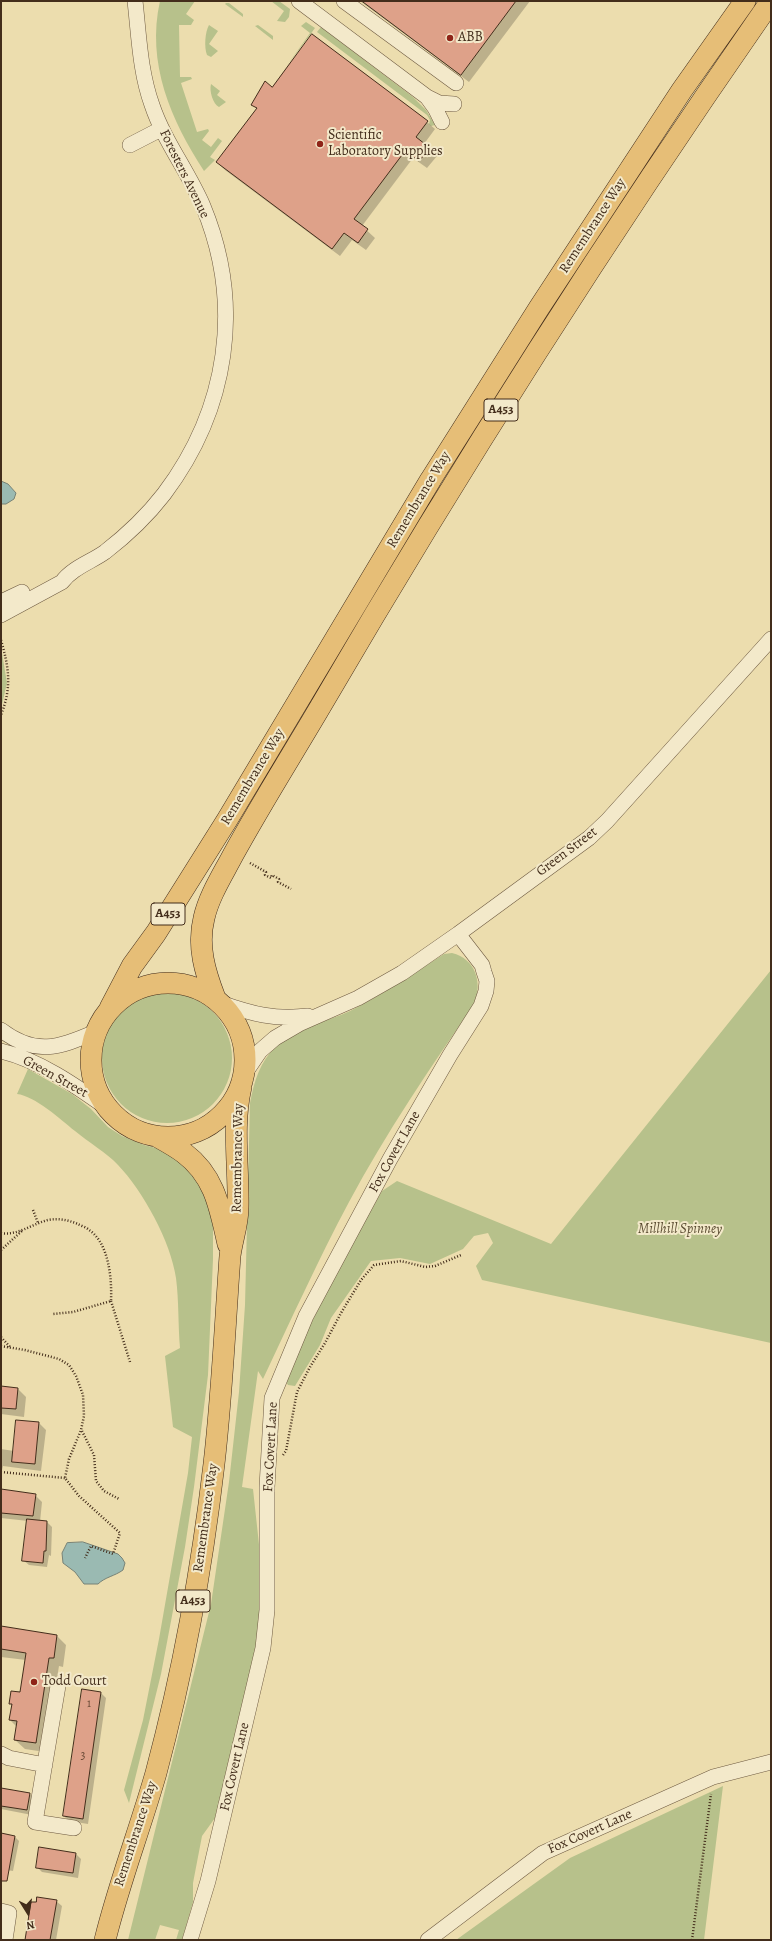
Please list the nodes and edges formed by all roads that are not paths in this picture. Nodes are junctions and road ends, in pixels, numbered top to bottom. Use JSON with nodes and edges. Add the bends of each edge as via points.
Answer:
{"nodes":[{"id":1,"x":135,"y":1,"type":"edge"},
{"id":2,"x":145,"y":1,"type":"edge"},
{"id":3,"x":299,"y":1,"type":"edge"},
{"id":4,"x":344,"y":1,"type":"edge"},
{"id":5,"x":745,"y":1,"type":"edge"},
{"id":6,"x":771,"y":1,"type":"edge"},
{"id":7,"x":137,"y":25,"type":"junction"},
{"id":8,"x":456,"y":83,"type":"dead end"},
{"id":9,"x":427,"y":97,"type":"junction"},
{"id":10,"x":454,"y":104,"type":"dead end"},
{"id":11,"x":442,"y":122,"type":"dead end"},
{"id":12,"x":162,"y":129,"type":"junction"},
{"id":13,"x":130,"y":145,"type":"dead end"},
{"id":14,"x":67,"y":575,"type":"junction"},
{"id":15,"x":1,"y":602,"type":"edge"},
{"id":16,"x":1,"y":615,"type":"edge"},
{"id":17,"x":771,"y":639,"type":"edge"},
{"id":18,"x":458,"y":934,"type":"junction"},
{"id":19,"x":218,"y":1000,"type":"junction"},
{"id":20,"x":110,"y":1008,"type":"junction"},
{"id":21,"x":321,"y":1014,"type":"junction"},
{"id":22,"x":1,"y":1030,"type":"edge"},
{"id":23,"x":95,"y":1032,"type":"junction"},
{"id":24,"x":2,"y":1050,"type":"edge"},
{"id":25,"x":243,"y":1080,"type":"junction"},
{"id":26,"x":107,"y":1108,"type":"junction"},
{"id":27,"x":158,"y":1137,"type":"junction"},
{"id":28,"x":230,"y":1253,"type":"junction"},
{"id":29,"x":58,"y":1686,"type":"dead end"},
{"id":30,"x":1,"y":1754,"type":"edge"},
{"id":31,"x":771,"y":1762,"type":"edge"},
{"id":32,"x":45,"y":1765,"type":"junction"},
{"id":33,"x":74,"y":1828,"type":"dead end"},
{"id":34,"x":5,"y":1912,"type":"edge"},
{"id":35,"x":5,"y":1940,"type":"edge"},
{"id":36,"x":105,"y":1940,"type":"edge"},
{"id":37,"x":190,"y":1940,"type":"edge"},
{"id":38,"x":428,"y":1940,"type":"edge"}],
"edges":[{"from":1,"to":7,"type":"street","name":"Foresters Avenue"},
{"from":2,"to":7,"type":"street","name":"Foresters Avenue"},
{"from":3,"to":9,"type":"street"},
{"from":4,"to":8,"type":"street"},
{"from":5,"to":20,"type":"highway","name":"Remembrance Way","number":"A453","via":[[682,90],[534,314],[431,479],[227,820],[156,933],[132,966]]},
{"from":6,"to":19,"type":"highway","name":"Remembrance Way","number":"A453","via":[[688,121],[549,333],[373,617],[248,828],[210,899],[203,919],[201,938],[204,970]]},
{"from":7,"to":12,"type":"street","name":"Foresters Avenue","via":[[143,72]]},
{"from":9,"to":10,"type":"street","via":[[438,103]]},
{"from":9,"to":11,"type":"street"},
{"from":12,"to":13,"type":"street"},
{"from":12,"to":14,"type":"street","name":"Foresters Avenue","via":[[202,206],[212,232],[224,296],[225,335],[222,368],[195,446],[164,494],[142,520],[120,540]]},
{"from":14,"to":15,"type":"street","name":"Foresters Avenue","via":[[59,575]]},
{"from":14,"to":16,"type":"street","name":"Foresters Avenue","via":[[62,582]]},
{"from":17,"to":18,"type":"street","name":"Green Street","via":[[607,821],[588,838]]},
{"from":18,"to":21,"type":"street","name":"Green Street","via":[[380,986]]},
{"from":18,"to":37,"type":"street","name":"Fox Covert Lane","via":[[482,965],[486,991],[482,1006],[450,1055],[390,1159],[310,1309],[272,1398],[267,1487],[267,1610],[264,1648],[208,1881]]},
{"from":19,"to":20,"type":"highway","via":[[195,987],[172,982],[149,984],[128,993]]},
{"from":19,"to":21,"type":"street","name":"Green Street","via":[[249,1013],[274,1018]]},
{"from":19,"to":25,"type":"highway","name":"Remembrance Way","via":[[231,1014],[244,1042],[246,1058]]},
{"from":20,"to":23,"type":"highway"},
{"from":21,"to":25,"type":"street","name":"Green Street","via":[[275,1038],[260,1051]]},
{"from":22,"to":23,"type":"street","name":"Green Street","via":[[21,1044],[43,1048],[67,1044]]},
{"from":23,"to":26,"type":"highway","via":[[90,1052],[91,1072],[97,1091]]},
{"from":24,"to":26,"type":"street","name":"Green Street","via":[[65,1080]]},
{"from":25,"to":27,"type":"highway","via":[[231,1105],[217,1120],[199,1131],[179,1137]]},
{"from":25,"to":28,"type":"highway","name":"Remembrance Way","number":"A453","via":[[237,1106],[238,1210]]},
{"from":26,"to":27,"type":"highway","via":[[130,1128]]},
{"from":27,"to":28,"type":"highway","name":"Remembrance Way","number":"A453","via":[[184,1153],[199,1166],[211,1182]]},
{"from":28,"to":36,"type":"highway","name":"Remembrance Way","number":"A453","via":[[214,1465],[184,1651],[156,1773]]},
{"from":29,"to":32,"type":"street"},
{"from":30,"to":32,"type":"street"},
{"from":31,"to":38,"type":"street","name":"Fox Covert Lane","via":[[713,1777],[543,1853]]},
{"from":32,"to":33,"type":"street","via":[[35,1822]]},
{"from":34,"to":35,"type":"street"}]}
